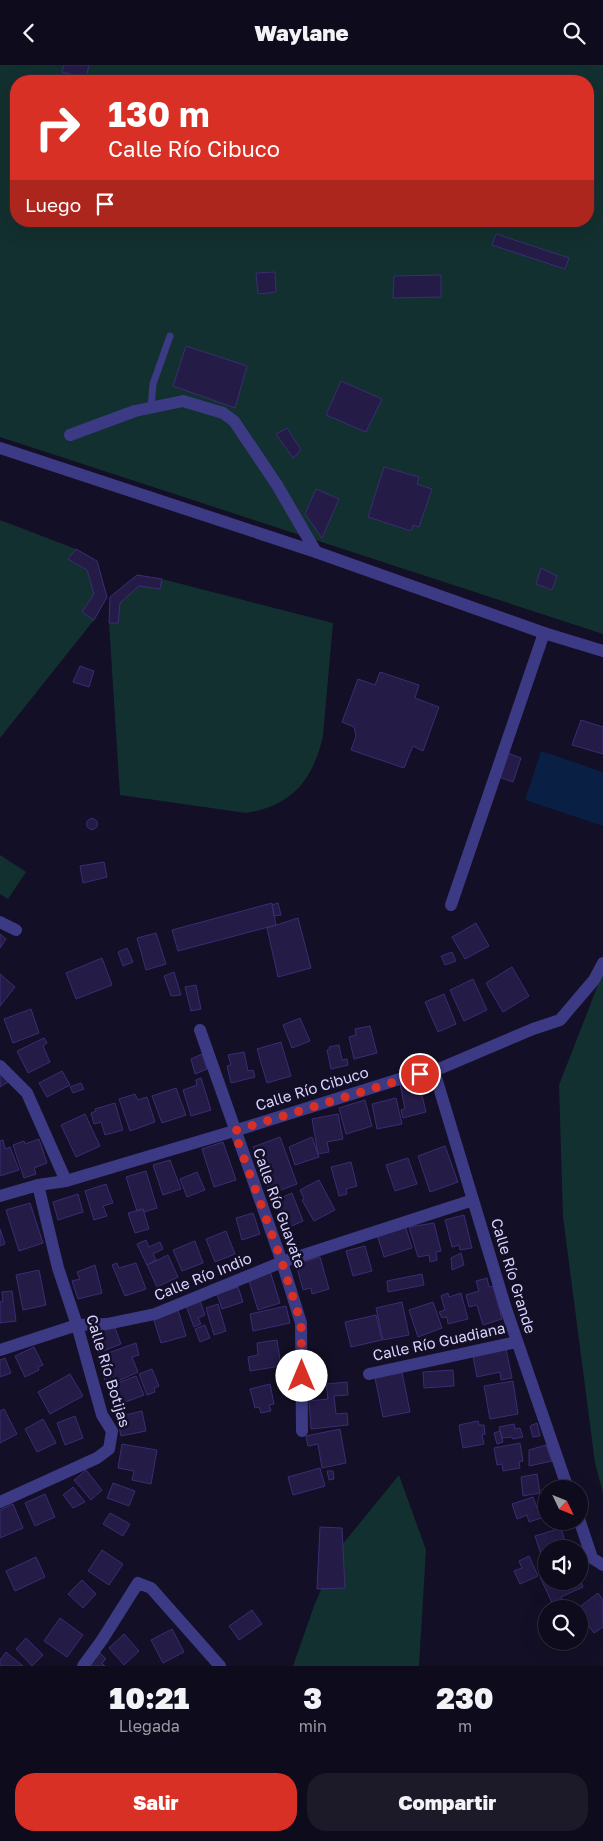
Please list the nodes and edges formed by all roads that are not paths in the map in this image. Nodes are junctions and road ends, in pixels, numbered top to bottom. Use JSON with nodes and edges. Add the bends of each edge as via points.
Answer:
{"nodes":[{"id":1,"x":170,"y":336,"type":"dead end"},
{"id":2,"x":151,"y":408,"type":"junction"},
{"id":3,"x":70,"y":435,"type":"dead end"},
{"id":4,"x":0,"y":448,"type":"edge"},
{"id":5,"x":316,"y":552,"type":"junction"},
{"id":6,"x":544,"y":633,"type":"junction"},
{"id":7,"x":603,"y":651,"type":"edge"},
{"id":8,"x":451,"y":905,"type":"dead end"},
{"id":9,"x":0,"y":922,"type":"edge"},
{"id":10,"x":16,"y":930,"type":"dead end"},
{"id":11,"x":603,"y":963,"type":"edge"},
{"id":12,"x":200,"y":1030,"type":"dead end"},
{"id":13,"x":0,"y":1066,"type":"edge"},
{"id":14,"x":434,"y":1071,"type":"junction"},
{"id":15,"x":234,"y":1131,"type":"junction"},
{"id":16,"x":66,"y":1181,"type":"junction"},
{"id":17,"x":38,"y":1185,"type":"junction"},
{"id":18,"x":0,"y":1196,"type":"edge"},
{"id":19,"x":473,"y":1200,"type":"junction"},
{"id":20,"x":282,"y":1262,"type":"junction"},
{"id":21,"x":77,"y":1325,"type":"junction"},
{"id":22,"x":516,"y":1342,"type":"junction"},
{"id":23,"x":0,"y":1350,"type":"edge"},
{"id":24,"x":369,"y":1374,"type":"dead end"},
{"id":25,"x":302,"y":1431,"type":"dead end"},
{"id":26,"x":565,"y":1480,"type":"edge"},
{"id":27,"x":0,"y":1502,"type":"edge"},
{"id":28,"x":583,"y":1530,"type":"edge"},
{"id":29,"x":603,"y":1565,"type":"edge"},
{"id":30,"x":83,"y":1666,"type":"edge"},
{"id":31,"x":220,"y":1666,"type":"edge"}],
"edges":[{"from":1,"to":2,"type":"lane","via":[[153,384]]},
{"from":2,"to":3,"type":"street"},
{"from":2,"to":5,"type":"street","via":[[183,401],[223,413],[234,421],[278,485]]},
{"from":4,"to":5,"type":"street"},
{"from":5,"to":6,"type":"street"},
{"from":6,"to":7,"type":"street"},
{"from":6,"to":8,"type":"street"},
{"from":9,"to":10,"type":"street"},
{"from":11,"to":14,"type":"street","name":"Calle Río Cibuco","via":[[594,980],[560,1020]]},
{"from":12,"to":15,"type":"street","name":"Calle Río Guavate"},
{"from":13,"to":16,"type":"street","via":[[27,1093]]},
{"from":14,"to":15,"type":"street","name":"Calle Río Cibuco"},
{"from":14,"to":19,"type":"street","name":"Calle Río Grande"},
{"from":15,"to":16,"type":"street","name":"Calle Río Cibuco"},
{"from":15,"to":20,"type":"street","name":"Calle Río Guavate"},
{"from":16,"to":17,"type":"street","name":"Calle Río Cibuco"},
{"from":17,"to":18,"type":"street","name":"Calle Río Cibuco"},
{"from":17,"to":21,"type":"street","name":"Calle Río Botijas","via":[[58,1268]]},
{"from":19,"to":20,"type":"street","name":"Calle Río Indio"},
{"from":19,"to":22,"type":"street","name":"Calle Río Grande"},
{"from":20,"to":21,"type":"street","name":"Calle Río Indio","via":[[155,1314],[107,1324]]},
{"from":20,"to":25,"type":"street","name":"Calle Río Guavate","via":[[301,1323]]},
{"from":21,"to":23,"type":"street","name":"Calle Río Indio"},
{"from":21,"to":27,"type":"street","name":"Calle Río Botijas","via":[[102,1415],[112,1431],[109,1449],[97,1459]]},
{"from":22,"to":24,"type":"street","name":"Calle Río Guadiana"},
{"from":22,"to":26,"type":"street","name":"Calle Río Grande"},
{"from":28,"to":29,"type":"street","via":[[592,1558]]},
{"from":30,"to":31,"type":"street","via":[[138,1583],[151,1588]]}]}
